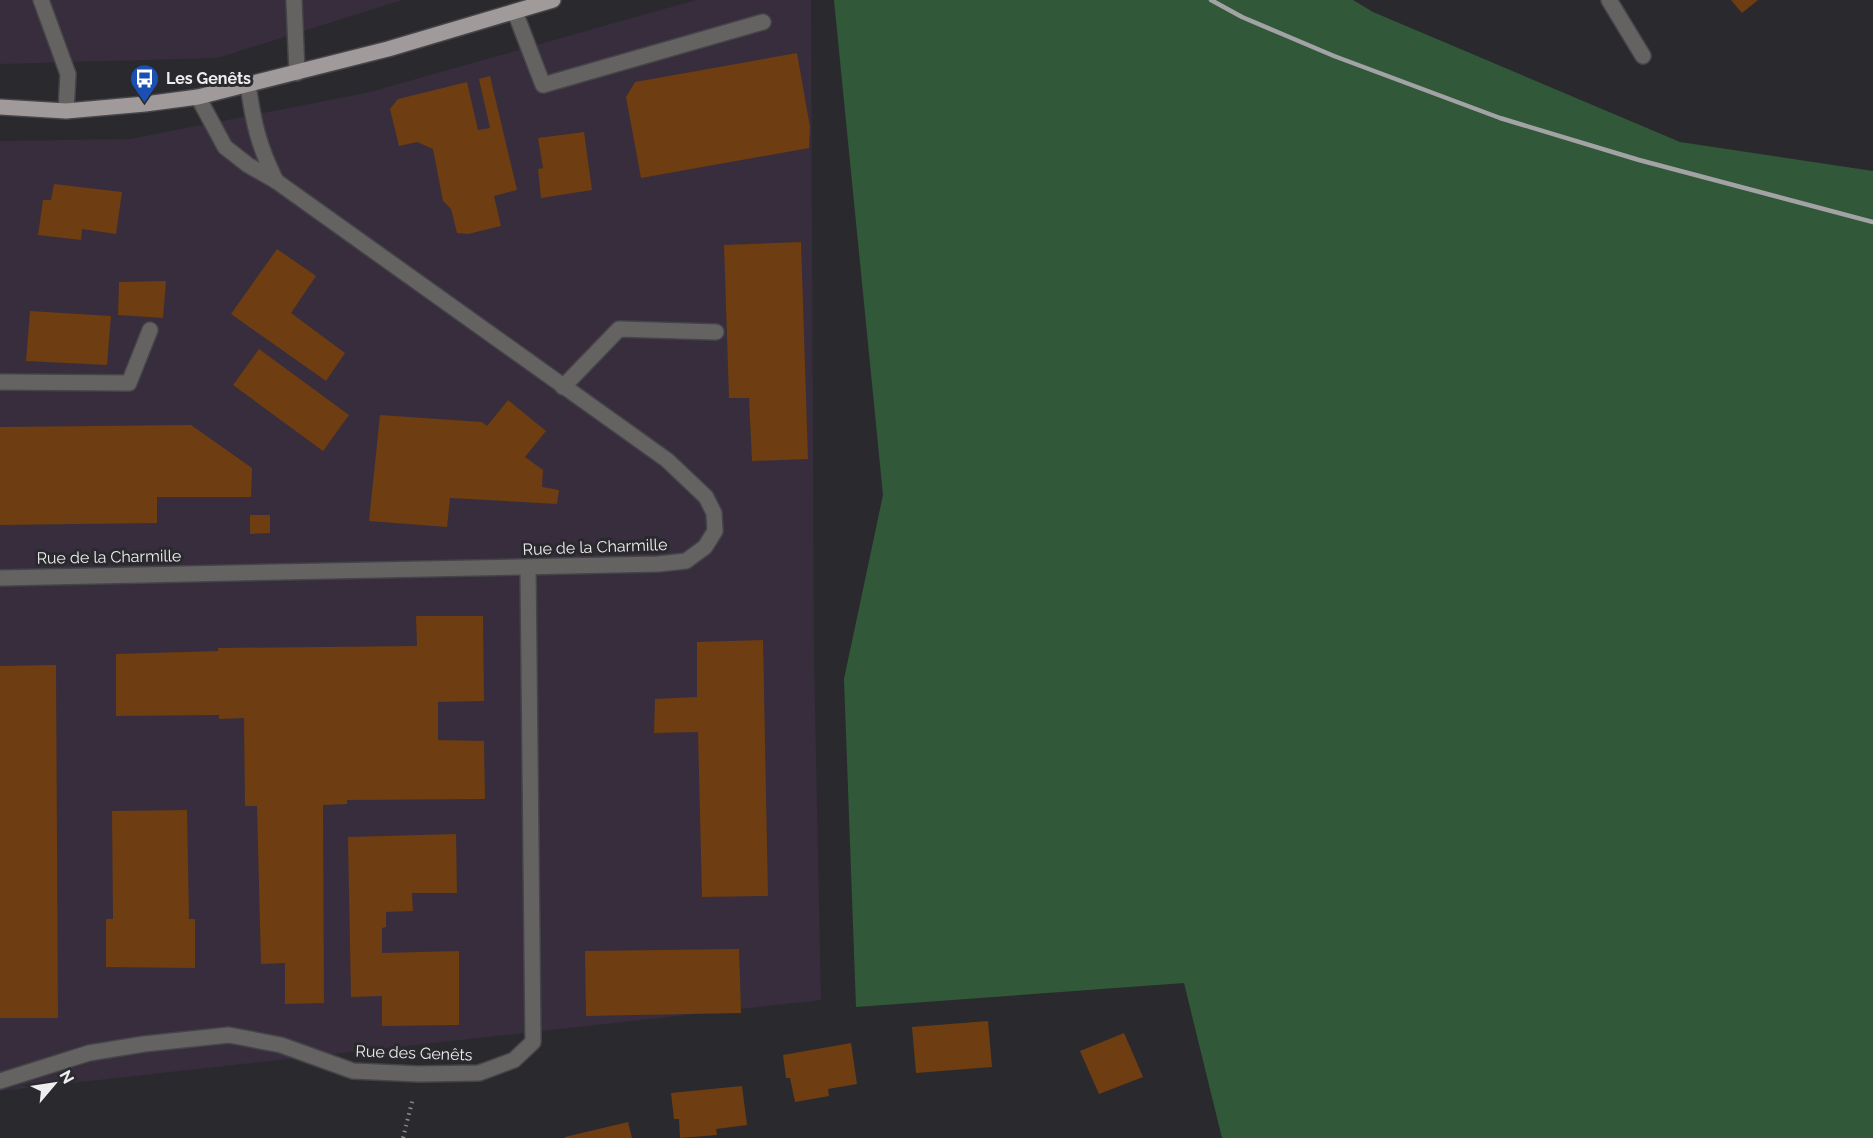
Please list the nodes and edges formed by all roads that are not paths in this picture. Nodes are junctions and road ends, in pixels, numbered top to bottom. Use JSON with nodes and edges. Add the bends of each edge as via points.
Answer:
{"nodes":[{"id":1,"x":41,"y":0,"type":"edge"},
{"id":2,"x":294,"y":0,"type":"edge"},
{"id":3,"x":553,"y":0,"type":"edge"},
{"id":4,"x":1609,"y":0,"type":"edge"},
{"id":5,"x":515,"y":12,"type":"junction"},
{"id":6,"x":763,"y":22,"type":"dead end"},
{"id":7,"x":1643,"y":56,"type":"dead end"},
{"id":8,"x":297,"y":73,"type":"junction"},
{"id":9,"x":248,"y":84,"type":"junction"},
{"id":10,"x":198,"y":97,"type":"junction"},
{"id":11,"x":0,"y":108,"type":"edge"},
{"id":12,"x":66,"y":111,"type":"junction"},
{"id":13,"x":276,"y":180,"type":"junction"},
{"id":14,"x":150,"y":330,"type":"dead end"},
{"id":15,"x":716,"y":332,"type":"dead end"},
{"id":16,"x":0,"y":381,"type":"edge"},
{"id":17,"x":563,"y":387,"type":"junction"},
{"id":18,"x":528,"y":567,"type":"junction"},
{"id":19,"x":0,"y":578,"type":"edge"},
{"id":20,"x":0,"y":1081,"type":"edge"}],
"edges":[{"from":1,"to":12,"type":"street","via":[[68,74]]},
{"from":2,"to":8,"type":"street"},
{"from":3,"to":5,"type":"main road"},
{"from":4,"to":7,"type":"street"},
{"from":5,"to":6,"type":"street","via":[[543,85]]},
{"from":5,"to":8,"type":"main road"},
{"from":8,"to":9,"type":"main road"},
{"from":9,"to":10,"type":"main road"},
{"from":9,"to":13,"type":"street","name":"Rue de la Charmille","via":[[256,134]]},
{"from":10,"to":12,"type":"main road"},
{"from":10,"to":13,"type":"street","name":"Rue de la Charmille","via":[[225,147]]},
{"from":11,"to":12,"type":"main road"},
{"from":13,"to":17,"type":"street","name":"Rue de la Charmille"},
{"from":14,"to":16,"type":"street","via":[[129,383]]},
{"from":15,"to":17,"type":"street","via":[[619,329]]},
{"from":17,"to":18,"type":"street","name":"Rue de la Charmille","via":[[667,460],[706,497],[714,513],[715,531],[705,547],[686,561]]},
{"from":18,"to":19,"type":"street","name":"Rue de la Charmille"},
{"from":18,"to":20,"type":"street","name":"Rue des Genêts","via":[[533,1042],[514,1060],[479,1073],[419,1074],[353,1071],[281,1045],[229,1035],[88,1053]]}]}
